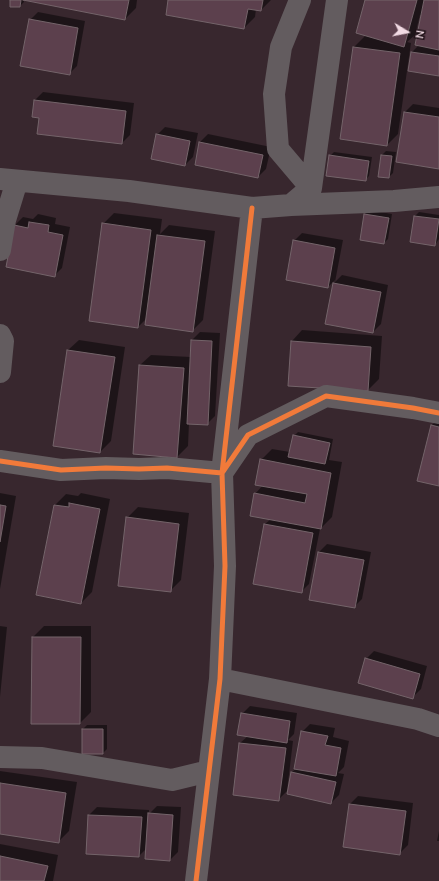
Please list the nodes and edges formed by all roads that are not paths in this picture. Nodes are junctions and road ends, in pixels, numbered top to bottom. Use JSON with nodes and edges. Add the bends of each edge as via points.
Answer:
{"nodes":[{"id":1,"x":300,"y":0,"type":"edge"},
{"id":2,"x":337,"y":0,"type":"edge"},
{"id":3,"x":8,"y":180,"type":"edge"},
{"id":4,"x":312,"y":188,"type":"junction"},
{"id":5,"x":439,"y":197,"type":"edge"},
{"id":6,"x":291,"y":205,"type":"junction"},
{"id":7,"x":252,"y":208,"type":"junction"},
{"id":8,"x":0,"y":250,"type":"edge"},
{"id":9,"x":0,"y":334,"type":"edge"},
{"id":10,"x":0,"y":372,"type":"edge"},
{"id":11,"x":439,"y":413,"type":"edge"},
{"id":12,"x":0,"y":461,"type":"edge"},
{"id":13,"x":222,"y":473,"type":"junction"},
{"id":14,"x":220,"y":679,"type":"junction"},
{"id":15,"x":439,"y":726,"type":"edge"},
{"id":16,"x":0,"y":757,"type":"edge"},
{"id":17,"x":209,"y":771,"type":"junction"},
{"id":18,"x":196,"y":881,"type":"edge"}],
"edges":[{"from":1,"to":4,"type":"street","via":[[281,47],[274,94],[278,149]]},
{"from":2,"to":4,"type":"street"},
{"from":3,"to":7,"type":"street","via":[[129,191]]},
{"from":3,"to":8,"type":"street"},
{"from":4,"to":6,"type":"street"},
{"from":5,"to":6,"type":"street"},
{"from":6,"to":7,"type":"street"},
{"from":7,"to":13,"type":"street"},
{"from":9,"to":10,"type":"street","via":[[3,341]]},
{"from":11,"to":13,"type":"street","via":[[326,396],[248,435]]},
{"from":12,"to":13,"type":"street","via":[[61,470],[167,468]]},
{"from":13,"to":14,"type":"street","via":[[225,566]]},
{"from":14,"to":15,"type":"street","via":[[418,719]]},
{"from":14,"to":17,"type":"street"},
{"from":16,"to":17,"type":"street","via":[[42,758],[172,780]]},
{"from":17,"to":18,"type":"street"}]}
